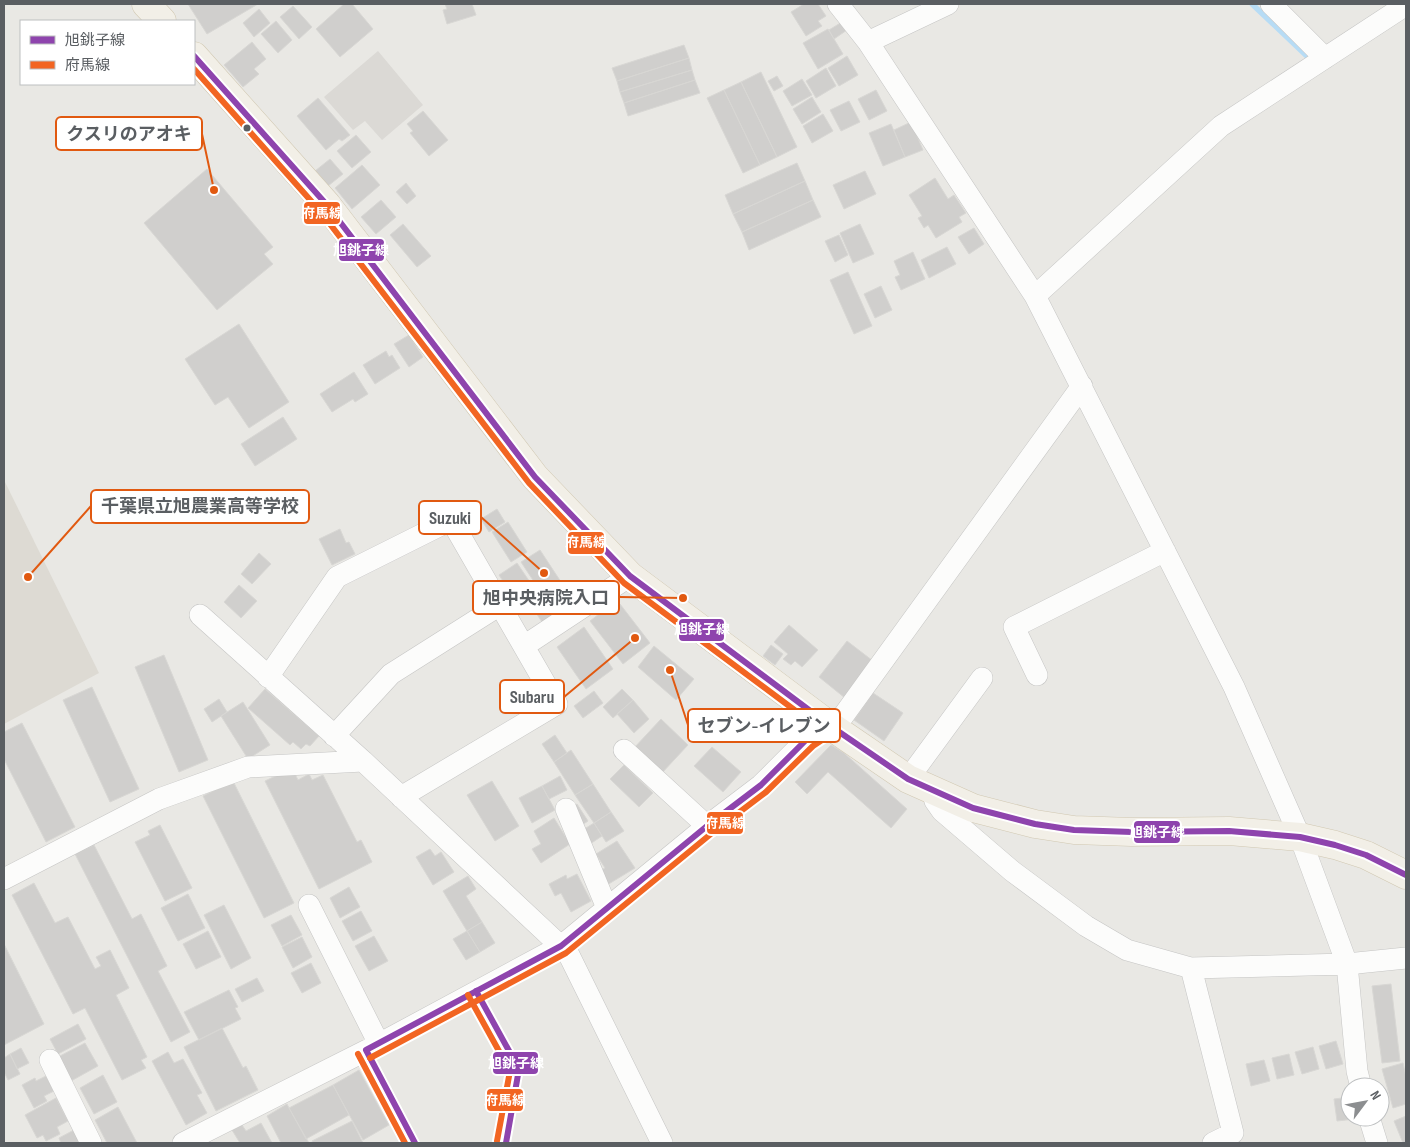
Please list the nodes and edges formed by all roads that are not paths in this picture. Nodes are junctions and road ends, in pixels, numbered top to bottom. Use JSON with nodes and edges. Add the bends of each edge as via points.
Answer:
{"nodes":[{"id":1,"x":146,"y":4,"type":"edge"},
{"id":2,"x":838,"y":4,"type":"edge"},
{"id":3,"x":948,"y":4,"type":"edge"},
{"id":4,"x":1271,"y":4,"type":"edge"},
{"id":5,"x":1396,"y":7,"type":"edge"},
{"id":6,"x":161,"y":20,"type":"edge"},
{"id":7,"x":868,"y":42,"type":"junction"},
{"id":8,"x":195,"y":57,"type":"edge"},
{"id":9,"x":1325,"y":58,"type":"junction"},
{"id":10,"x":1035,"y":296,"type":"junction"},
{"id":11,"x":1082,"y":386,"type":"junction"},
{"id":12,"x":1165,"y":551,"type":"junction"},
{"id":13,"x":630,"y":576,"type":"junction"},
{"id":14,"x":500,"y":605,"type":"junction"},
{"id":15,"x":200,"y":615,"type":"dead end"},
{"id":16,"x":524,"y":646,"type":"junction"},
{"id":17,"x":1037,"y":675,"type":"dead end"},
{"id":18,"x":268,"y":677,"type":"junction"},
{"id":19,"x":982,"y":678,"type":"dead end"},
{"id":20,"x":829,"y":725,"type":"junction"},
{"id":21,"x":334,"y":736,"type":"junction"},
{"id":22,"x":624,"y":750,"type":"dead end"},
{"id":23,"x":363,"y":761,"type":"junction"},
{"id":24,"x":920,"y":785,"type":"junction"},
{"id":25,"x":401,"y":797,"type":"junction"},
{"id":26,"x":566,"y":809,"type":"dead end"},
{"id":27,"x":707,"y":826,"type":"junction"},
{"id":28,"x":1300,"y":837,"type":"junction"},
{"id":29,"x":1406,"y":875,"type":"edge"},
{"id":30,"x":4,"y":879,"type":"edge"},
{"id":31,"x":309,"y":905,"type":"dead end"},
{"id":32,"x":607,"y":908,"type":"junction"},
{"id":33,"x":561,"y":946,"type":"junction"},
{"id":34,"x":1406,"y":958,"type":"edge"},
{"id":35,"x":1347,"y":964,"type":"junction"},
{"id":36,"x":1191,"y":968,"type":"junction"},
{"id":37,"x":379,"y":1044,"type":"junction"},
{"id":38,"x":50,"y":1060,"type":"dead end"},
{"id":39,"x":1358,"y":1077,"type":"edge"},
{"id":40,"x":1373,"y":1127,"type":"edge"},
{"id":41,"x":90,"y":1143,"type":"edge"},
{"id":42,"x":183,"y":1143,"type":"edge"},
{"id":43,"x":662,"y":1143,"type":"edge"},
{"id":44,"x":1213,"y":1143,"type":"edge"},
{"id":45,"x":1377,"y":1143,"type":"edge"}],
"edges":[{"from":1,"to":6,"type":"main road"},
{"from":2,"to":7,"type":"street"},
{"from":3,"to":7,"type":"street"},
{"from":4,"to":9,"type":"street"},
{"from":5,"to":9,"type":"street"},
{"from":7,"to":10,"type":"street"},
{"from":8,"to":13,"type":"main road","via":[[327,205],[536,477]]},
{"from":9,"to":10,"type":"street","via":[[1221,126]]},
{"from":10,"to":11,"type":"street"},
{"from":11,"to":12,"type":"street"},
{"from":11,"to":20,"type":"street","via":[[841,720]]},
{"from":12,"to":17,"type":"street","via":[[1014,627]]},
{"from":12,"to":28,"type":"street","via":[[1234,687]]},
{"from":13,"to":16,"type":"street"},
{"from":13,"to":20,"type":"main road"},
{"from":14,"to":16,"type":"street"},
{"from":14,"to":18,"type":"street","via":[[451,520],[337,577]]},
{"from":14,"to":21,"type":"street","via":[[391,674]]},
{"from":15,"to":18,"type":"street"},
{"from":16,"to":25,"type":"street","via":[[557,704]]},
{"from":18,"to":21,"type":"street"},
{"from":19,"to":24,"type":"street"},
{"from":20,"to":24,"type":"main road"},
{"from":20,"to":27,"type":"street","via":[[808,739],[761,785]]},
{"from":21,"to":23,"type":"street"},
{"from":22,"to":27,"type":"street"},
{"from":23,"to":25,"type":"street"},
{"from":23,"to":30,"type":"street","via":[[248,767],[159,799]]},
{"from":24,"to":28,"type":"main road","via":[[973,808],[1074,830],[1229,831]]},
{"from":24,"to":36,"type":"street","via":[[942,811],[1012,871],[1086,926],[1127,950]]},
{"from":25,"to":33,"type":"street"},
{"from":26,"to":32,"type":"street"},
{"from":27,"to":32,"type":"street"},
{"from":28,"to":29,"type":"main road","via":[[1366,855]]},
{"from":28,"to":35,"type":"street"},
{"from":31,"to":37,"type":"street"},
{"from":32,"to":33,"type":"street"},
{"from":33,"to":37,"type":"street"},
{"from":33,"to":43,"type":"street","via":[[568,953]]},
{"from":34,"to":35,"type":"street"},
{"from":35,"to":36,"type":"street"},
{"from":35,"to":39,"type":"street"},
{"from":36,"to":44,"type":"street","via":[[1234,1133]]},
{"from":37,"to":42,"type":"street"},
{"from":38,"to":41,"type":"street"},
{"from":40,"to":45,"type":"street"}]}
